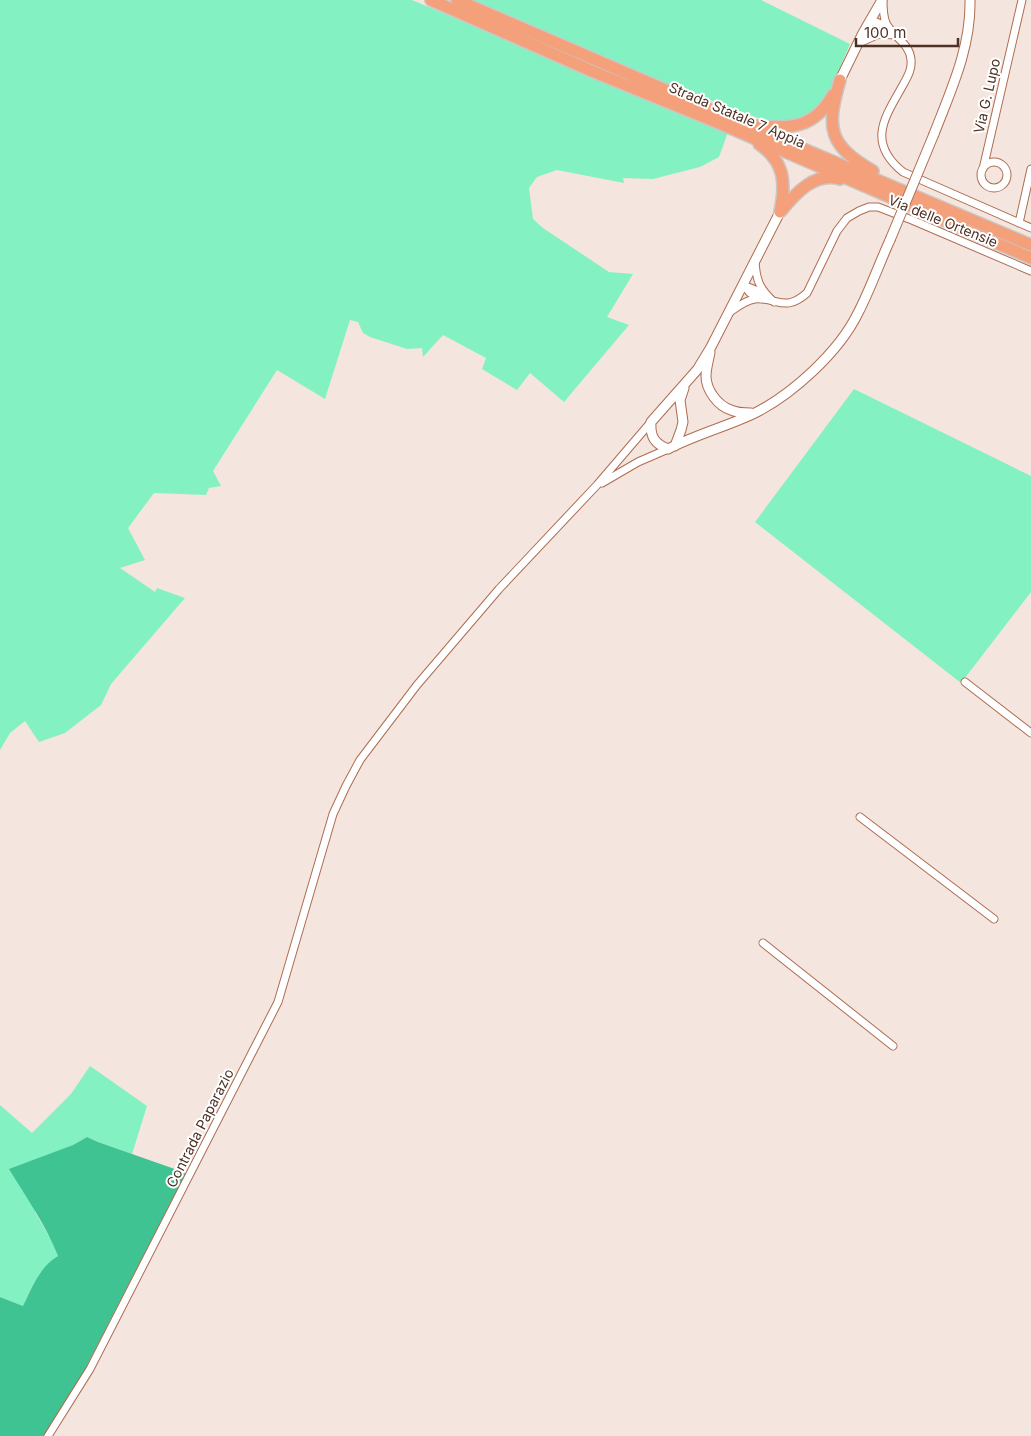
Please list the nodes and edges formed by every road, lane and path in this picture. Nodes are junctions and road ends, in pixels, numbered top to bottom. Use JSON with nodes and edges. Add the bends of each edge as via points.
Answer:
{"nodes":[{"id":1,"x":431,"y":0,"type":"edge"},
{"id":2,"x":457,"y":0,"type":"edge"},
{"id":3,"x":882,"y":0,"type":"edge"},
{"id":4,"x":970,"y":0,"type":"edge"},
{"id":5,"x":1022,"y":0,"type":"edge"},
{"id":6,"x":870,"y":21,"type":"junction"},
{"id":7,"x":889,"y":27,"type":"junction"},
{"id":8,"x":883,"y":33,"type":"junction"},
{"id":9,"x":894,"y":35,"type":"junction"},
{"id":10,"x":859,"y":42,"type":"junction"},
{"id":11,"x":840,"y":80,"type":"junction"},
{"id":12,"x":721,"y":124,"type":"junction"},
{"id":13,"x":749,"y":126,"type":"junction"},
{"id":14,"x":983,"y":169,"type":"dead end"},
{"id":15,"x":1031,"y":169,"type":"edge"},
{"id":16,"x":899,"y":188,"type":"junction"},
{"id":17,"x":875,"y":190,"type":"junction"},
{"id":18,"x":780,"y":212,"type":"junction"},
{"id":19,"x":1019,"y":222,"type":"junction"},
{"id":20,"x":1031,"y":228,"type":"edge"},
{"id":21,"x":1031,"y":245,"type":"edge"},
{"id":22,"x":1031,"y":258,"type":"edge"},
{"id":23,"x":755,"y":260,"type":"junction"},
{"id":24,"x":1031,"y":271,"type":"edge"},
{"id":25,"x":743,"y":285,"type":"junction"},
{"id":26,"x":763,"y":297,"type":"junction"},
{"id":27,"x":730,"y":312,"type":"junction"},
{"id":28,"x":711,"y":347,"type":"junction"},
{"id":29,"x":685,"y":385,"type":"junction"},
{"id":30,"x":754,"y":413,"type":"junction"},
{"id":31,"x":651,"y":422,"type":"junction"},
{"id":32,"x":672,"y":447,"type":"junction"},
{"id":33,"x":597,"y":485,"type":"junction"},
{"id":34,"x":965,"y":682,"type":"dead end"},
{"id":35,"x":1031,"y":733,"type":"edge"},
{"id":36,"x":860,"y":817,"type":"dead end"},
{"id":37,"x":994,"y":918,"type":"dead end"},
{"id":38,"x":763,"y":942,"type":"dead end"},
{"id":39,"x":893,"y":1046,"type":"dead end"},
{"id":40,"x":48,"y":1436,"type":"edge"}],
"edges":[{"from":1,"to":12,"type":"highway","name":"Strada Statale 7 Appia"},
{"from":2,"to":13,"type":"highway","name":"Strada Statale 7 Appia"},
{"from":3,"to":6,"type":"street"},
{"from":3,"to":7,"type":"street"},
{"from":4,"to":30,"type":"street","bridge":true,"via":[[967,39],[959,71],[858,315],[834,350],[781,397]]},
{"from":5,"to":14,"type":"street","name":"Via G. Lupo"},
{"from":6,"to":7,"type":"street"},
{"from":6,"to":8,"type":"street"},
{"from":6,"to":10,"type":"street"},
{"from":7,"to":9,"type":"street"},
{"from":8,"to":9,"type":"street"},
{"from":8,"to":10,"type":"street"},
{"from":9,"to":19,"type":"street","via":[[907,47],[912,62],[883,123],[883,144],[888,156],[903,172]]},
{"from":10,"to":11,"type":"street"},
{"from":11,"to":13,"type":"highway","via":[[822,111],[799,125]]},
{"from":11,"to":16,"type":"highway","via":[[832,117],[833,130],[839,142],[855,160]]},
{"from":12,"to":17,"type":"highway","name":"Strada Statale 7 Appia"},
{"from":12,"to":18,"type":"highway","via":[[766,148],[776,159],[784,182]]},
{"from":13,"to":16,"type":"highway","name":"Strada Statale 7 Appia"},
{"from":15,"to":19,"type":"street"},
{"from":16,"to":21,"type":"highway","name":"Strada Statale 7 Appia"},
{"from":17,"to":18,"type":"highway","via":[[836,178],[822,178],[794,195]]},
{"from":17,"to":22,"type":"highway","name":"Strada Statale 7 Appia"},
{"from":18,"to":23,"type":"street"},
{"from":19,"to":20,"type":"street"},
{"from":23,"to":25,"type":"street"},
{"from":23,"to":26,"type":"street"},
{"from":24,"to":26,"type":"street","name":"Via delle Ortensie","via":[[912,220],[878,207],[869,207],[846,218],[807,293],[785,304]]},
{"from":25,"to":26,"type":"street","via":[[754,288]]},
{"from":25,"to":27,"type":"street"},
{"from":26,"to":27,"type":"street","via":[[752,299]]},
{"from":27,"to":28,"type":"street"},
{"from":28,"to":29,"type":"street"},
{"from":28,"to":30,"type":"street","via":[[706,376],[709,389],[728,410]]},
{"from":29,"to":31,"type":"street"},
{"from":29,"to":32,"type":"street","via":[[680,400],[683,422]]},
{"from":30,"to":32,"type":"street"},
{"from":31,"to":32,"type":"street","via":[[652,437],[662,447]]},
{"from":31,"to":33,"type":"street"},
{"from":32,"to":33,"type":"street"},
{"from":33,"to":40,"type":"street","name":"Contrada Paparazio","via":[[499,589],[417,685],[360,760],[333,814],[278,1002],[90,1370]]},
{"from":34,"to":35,"type":"street"},
{"from":36,"to":37,"type":"street"},
{"from":38,"to":39,"type":"street"}]}
